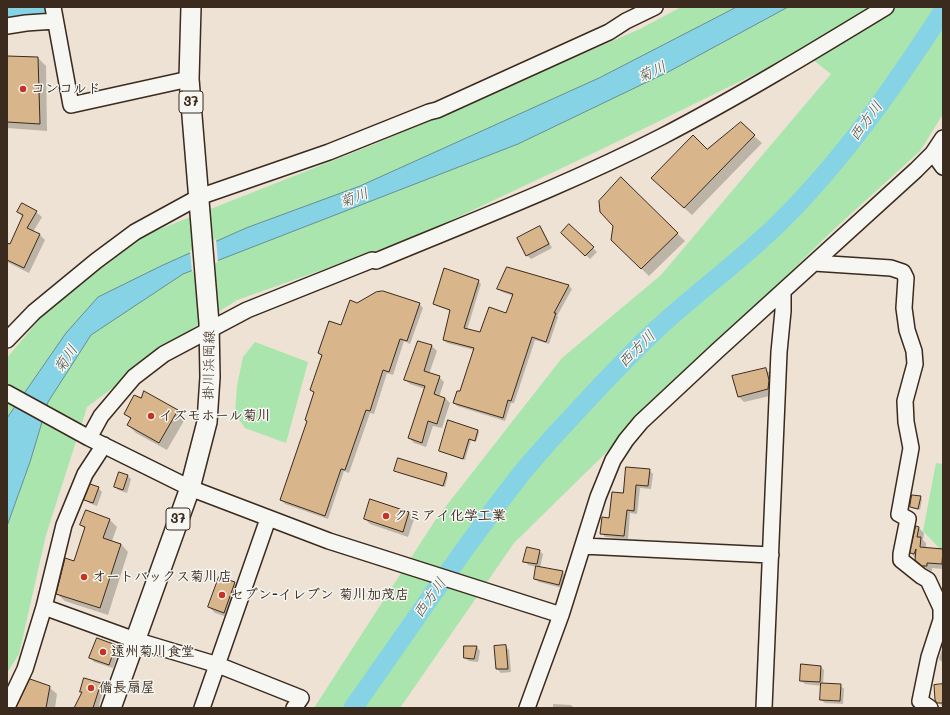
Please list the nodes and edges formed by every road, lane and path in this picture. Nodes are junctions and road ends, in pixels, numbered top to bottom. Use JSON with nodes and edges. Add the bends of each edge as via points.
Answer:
{"nodes":[{"id":1,"x":191,"y":7,"type":"edge"},
{"id":2,"x":655,"y":7,"type":"edge"},
{"id":3,"x":886,"y":7,"type":"edge"},
{"id":4,"x":54,"y":14,"type":"edge"},
{"id":5,"x":7,"y":26,"type":"edge"},
{"id":6,"x":189,"y":79,"type":"junction"},
{"id":7,"x":943,"y":138,"type":"edge"},
{"id":8,"x":933,"y":153,"type":"junction"},
{"id":9,"x":943,"y":167,"type":"edge"},
{"id":10,"x":199,"y":197,"type":"junction"},
{"id":11,"x":814,"y":263,"type":"junction"},
{"id":12,"x":783,"y":291,"type":"junction"},
{"id":13,"x":210,"y":325,"type":"junction"},
{"id":14,"x":7,"y":340,"type":"edge"},
{"id":15,"x":7,"y":393,"type":"edge"},
{"id":16,"x":86,"y":436,"type":"junction"},
{"id":17,"x":104,"y":445,"type":"junction"},
{"id":18,"x":190,"y":488,"type":"junction"},
{"id":19,"x":268,"y":519,"type":"junction"},
{"id":20,"x":583,"y":546,"type":"junction"},
{"id":21,"x":771,"y":554,"type":"junction"},
{"id":22,"x":44,"y":607,"type":"junction"},
{"id":23,"x":561,"y":615,"type":"junction"},
{"id":24,"x":135,"y":640,"type":"junction"},
{"id":25,"x":218,"y":665,"type":"junction"},
{"id":26,"x":7,"y":706,"type":"edge"},
{"id":27,"x":111,"y":708,"type":"edge"},
{"id":28,"x":202,"y":708,"type":"edge"},
{"id":29,"x":294,"y":708,"type":"edge"},
{"id":30,"x":527,"y":708,"type":"edge"},
{"id":31,"x":764,"y":708,"type":"edge"},
{"id":32,"x":930,"y":708,"type":"edge"}],
"edges":[{"from":1,"to":6,"type":"main road","name":"掛川浜岡線","number":"37"},
{"from":2,"to":10,"type":"street","via":[[609,32],[438,110],[329,152]]},
{"from":3,"to":13,"type":"street","via":[[770,78],[662,137],[586,173],[493,213]]},
{"from":4,"to":5,"type":"street"},
{"from":4,"to":6,"type":"street","via":[[71,105]]},
{"from":6,"to":10,"type":"main road","name":"掛川浜岡線","number":"37"},
{"from":7,"to":8,"type":"street"},
{"from":8,"to":9,"type":"street"},
{"from":8,"to":11,"type":"street"},
{"from":10,"to":13,"type":"main road","name":"掛川浜岡線","number":"37"},
{"from":10,"to":14,"type":"street","via":[[135,232],[96,261],[34,312]]},
{"from":11,"to":12,"type":"street"},
{"from":11,"to":32,"type":"street","via":[[890,268],[903,272],[906,278],[904,308],[915,364],[905,401],[911,448],[899,514],[908,519],[901,554],[902,560],[928,580],[941,608],[941,620],[929,657],[920,701]]},
{"from":12,"to":20,"type":"street","via":[[641,422],[626,440],[613,460]]},
{"from":12,"to":21,"type":"street"},
{"from":13,"to":16,"type":"street","via":[[164,354],[134,378]]},
{"from":13,"to":18,"type":"main road","name":"掛川浜岡線","number":"37","via":[[210,377],[206,422]]},
{"from":15,"to":16,"type":"street"},
{"from":16,"to":17,"type":"street"},
{"from":17,"to":18,"type":"street"},
{"from":17,"to":22,"type":"street","via":[[85,474],[64,525]]},
{"from":18,"to":19,"type":"street"},
{"from":18,"to":24,"type":"main road","name":"掛川浜岡線","number":"37"},
{"from":19,"to":23,"type":"street"},
{"from":19,"to":25,"type":"street"},
{"from":20,"to":21,"type":"street"},
{"from":20,"to":23,"type":"street"},
{"from":21,"to":31,"type":"street"},
{"from":22,"to":24,"type":"street"},
{"from":22,"to":26,"type":"street","via":[[25,669]]},
{"from":23,"to":30,"type":"street"},
{"from":24,"to":25,"type":"street"},
{"from":24,"to":27,"type":"main road","name":"掛川浜岡線","number":"37"},
{"from":25,"to":28,"type":"street"},
{"from":25,"to":29,"type":"street","via":[[300,698]]}]}
